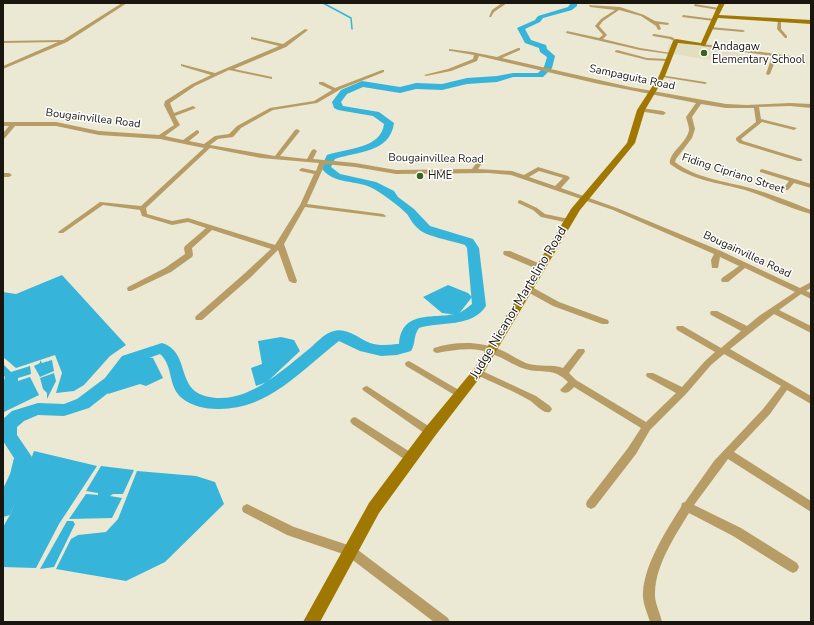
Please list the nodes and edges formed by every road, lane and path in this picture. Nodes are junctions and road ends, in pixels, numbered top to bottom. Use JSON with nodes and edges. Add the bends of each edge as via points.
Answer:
{"nodes":[{"id":1,"x":124,"y":3,"type":"edge"},
{"id":2,"x":505,"y":3,"type":"edge"},
{"id":3,"x":618,"y":3,"type":"edge"},
{"id":4,"x":722,"y":3,"type":"edge"},
{"id":5,"x":695,"y":4,"type":"dead end"},
{"id":6,"x":590,"y":6,"type":"dead end"},
{"id":7,"x":618,"y":10,"type":"junction"},
{"id":8,"x":608,"y":11,"type":"dead end"},
{"id":9,"x":716,"y":15,"type":"junction"},
{"id":10,"x":490,"y":16,"type":"dead end"},
{"id":11,"x":683,"y":16,"type":"dead end"},
{"id":12,"x":779,"y":20,"type":"junction"},
{"id":13,"x":654,"y":22,"type":"junction"},
{"id":14,"x":811,"y":22,"type":"edge"},
{"id":15,"x":668,"y":24,"type":"dead end"},
{"id":16,"x":659,"y":29,"type":"dead end"},
{"id":17,"x":306,"y":30,"type":"dead end"},
{"id":18,"x":709,"y":30,"type":"junction"},
{"id":19,"x":743,"y":31,"type":"dead end"},
{"id":20,"x":567,"y":32,"type":"dead end"},
{"id":21,"x":654,"y":36,"type":"dead end"},
{"id":22,"x":732,"y":36,"type":"dead end"},
{"id":23,"x":786,"y":36,"type":"dead end"},
{"id":24,"x":252,"y":38,"type":"dead end"},
{"id":25,"x":600,"y":40,"type":"junction"},
{"id":26,"x":65,"y":41,"type":"junction"},
{"id":27,"x":676,"y":41,"type":"junction"},
{"id":28,"x":3,"y":42,"type":"edge"},
{"id":29,"x":703,"y":45,"type":"junction"},
{"id":30,"x":284,"y":46,"type":"junction"},
{"id":31,"x":643,"y":46,"type":"dead end"},
{"id":32,"x":518,"y":49,"type":"dead end"},
{"id":33,"x":451,"y":50,"type":"dead end"},
{"id":34,"x":617,"y":51,"type":"dead end"},
{"id":35,"x":477,"y":54,"type":"junction"},
{"id":36,"x":669,"y":55,"type":"junction"},
{"id":37,"x":775,"y":55,"type":"junction"},
{"id":38,"x":497,"y":59,"type":"junction"},
{"id":39,"x":805,"y":63,"type":"dead end"},
{"id":40,"x":183,"y":65,"type":"dead end"},
{"id":41,"x":3,"y":68,"type":"edge"},
{"id":42,"x":228,"y":70,"type":"junction"},
{"id":43,"x":382,"y":71,"type":"dead end"},
{"id":44,"x":768,"y":74,"type":"dead end"},
{"id":45,"x":216,"y":75,"type":"junction"},
{"id":46,"x":426,"y":75,"type":"dead end"},
{"id":47,"x":662,"y":76,"type":"junction"},
{"id":48,"x":270,"y":78,"type":"dead end"},
{"id":49,"x":320,"y":83,"type":"dead end"},
{"id":50,"x":705,"y":83,"type":"dead end"},
{"id":51,"x":335,"y":90,"type":"junction"},
{"id":52,"x":636,"y":90,"type":"junction"},
{"id":53,"x":653,"y":93,"type":"junction"},
{"id":54,"x":629,"y":97,"type":"dead end"},
{"id":55,"x":797,"y":98,"type":"dead end"},
{"id":56,"x":700,"y":102,"type":"junction"},
{"id":57,"x":804,"y":105,"type":"junction"},
{"id":58,"x":811,"y":106,"type":"edge"},
{"id":59,"x":193,"y":108,"type":"dead end"},
{"id":60,"x":756,"y":108,"type":"junction"},
{"id":61,"x":641,"y":110,"type":"junction"},
{"id":62,"x":663,"y":113,"type":"dead end"},
{"id":63,"x":172,"y":115,"type":"junction"},
{"id":64,"x":759,"y":120,"type":"junction"},
{"id":65,"x":3,"y":124,"type":"edge"},
{"id":66,"x":13,"y":124,"type":"junction"},
{"id":67,"x":794,"y":128,"type":"dead end"},
{"id":68,"x":297,"y":131,"type":"dead end"},
{"id":69,"x":197,"y":132,"type":"dead end"},
{"id":70,"x":3,"y":137,"type":"edge"},
{"id":71,"x":160,"y":137,"type":"junction"},
{"id":72,"x":185,"y":141,"type":"junction"},
{"id":73,"x":206,"y":146,"type":"junction"},
{"id":74,"x":314,"y":151,"type":"dead end"},
{"id":75,"x":276,"y":158,"type":"junction"},
{"id":76,"x":482,"y":159,"type":"dead end"},
{"id":77,"x":800,"y":160,"type":"dead end"},
{"id":78,"x":309,"y":161,"type":"junction"},
{"id":79,"x":324,"y":162,"type":"junction"},
{"id":80,"x":302,"y":170,"type":"dead end"},
{"id":81,"x":441,"y":171,"type":"junction"},
{"id":82,"x":474,"y":171,"type":"junction"},
{"id":83,"x":762,"y":171,"type":"dead end"},
{"id":84,"x":318,"y":173,"type":"junction"},
{"id":85,"x":525,"y":177,"type":"junction"},
{"id":86,"x":440,"y":178,"type":"dead end"},
{"id":87,"x":792,"y":180,"type":"junction"},
{"id":88,"x":811,"y":186,"type":"edge"},
{"id":89,"x":557,"y":188,"type":"junction"},
{"id":90,"x":786,"y":189,"type":"dead end"},
{"id":91,"x":585,"y":198,"type":"junction"},
{"id":92,"x":520,"y":202,"type":"dead end"},
{"id":93,"x":303,"y":205,"type":"junction"},
{"id":94,"x":143,"y":208,"type":"junction"},
{"id":95,"x":811,"y":212,"type":"edge"},
{"id":96,"x":383,"y":216,"type":"dead end"},
{"id":97,"x":569,"y":221,"type":"junction"},
{"id":98,"x":210,"y":228,"type":"junction"},
{"id":99,"x":61,"y":232,"type":"dead end"},
{"id":100,"x":278,"y":246,"type":"junction"},
{"id":101,"x":507,"y":253,"type":"dead end"},
{"id":102,"x":718,"y":253,"type":"junction"},
{"id":103,"x":746,"y":265,"type":"junction"},
{"id":104,"x":715,"y":266,"type":"dead end"},
{"id":105,"x":540,"y":267,"type":"junction"},
{"id":106,"x":725,"y":280,"type":"dead end"},
{"id":107,"x":293,"y":281,"type":"dead end"},
{"id":108,"x":811,"y":284,"type":"edge"},
{"id":109,"x":527,"y":288,"type":"junction"},
{"id":110,"x":131,"y":289,"type":"dead end"},
{"id":111,"x":801,"y":292,"type":"junction"},
{"id":112,"x":811,"y":296,"type":"edge"},
{"id":113,"x":775,"y":311,"type":"junction"},
{"id":114,"x":714,"y":313,"type":"dead end"},
{"id":115,"x":199,"y":318,"type":"dead end"},
{"id":116,"x":604,"y":322,"type":"dead end"},
{"id":117,"x":680,"y":328,"type":"dead end"},
{"id":118,"x":747,"y":330,"type":"junction"},
{"id":119,"x":811,"y":330,"type":"edge"},
{"id":120,"x":491,"y":349,"type":"junction"},
{"id":121,"x":437,"y":350,"type":"dead end"},
{"id":122,"x":722,"y":351,"type":"junction"},
{"id":123,"x":581,"y":352,"type":"dead end"},
{"id":124,"x":409,"y":364,"type":"dead end"},
{"id":125,"x":478,"y":372,"type":"junction"},
{"id":126,"x":565,"y":372,"type":"junction"},
{"id":127,"x":650,"y":375,"type":"dead end"},
{"id":128,"x":573,"y":382,"type":"junction"},
{"id":129,"x":786,"y":385,"type":"junction"},
{"id":130,"x":367,"y":389,"type":"dead end"},
{"id":131,"x":565,"y":390,"type":"dead end"},
{"id":132,"x":683,"y":392,"type":"junction"},
{"id":133,"x":461,"y":395,"type":"junction"},
{"id":134,"x":811,"y":400,"type":"edge"},
{"id":135,"x":547,"y":409,"type":"dead end"},
{"id":136,"x":355,"y":421,"type":"dead end"},
{"id":137,"x":647,"y":428,"type":"junction"},
{"id":138,"x":430,"y":432,"type":"junction"},
{"id":139,"x":727,"y":453,"type":"junction"},
{"id":140,"x":411,"y":458,"type":"junction"},
{"id":141,"x":591,"y":504,"type":"dead end"},
{"id":142,"x":686,"y":506,"type":"junction"},
{"id":143,"x":248,"y":508,"type":"dead end"},
{"id":144,"x":811,"y":508,"type":"edge"},
{"id":145,"x":350,"y":551,"type":"junction"},
{"id":146,"x":793,"y":567,"type":"dead end"},
{"id":147,"x":311,"y":622,"type":"edge"},
{"id":148,"x":444,"y":622,"type":"edge"},
{"id":149,"x":656,"y":622,"type":"edge"}],
"edges":[{"from":1,"to":26,"type":"street"},
{"from":2,"to":10,"type":"street","via":[[493,10]]},
{"from":3,"to":7,"type":"street"},
{"from":4,"to":9,"type":"street"},
{"from":5,"to":9,"type":"street"},
{"from":6,"to":7,"type":"street"},
{"from":7,"to":8,"type":"street"},
{"from":7,"to":13,"type":"street","via":[[639,14]]},
{"from":7,"to":25,"type":"street","via":[[597,26],[605,35]]},
{"from":9,"to":11,"type":"street"},
{"from":9,"to":12,"type":"street"},
{"from":9,"to":18,"type":"street"},
{"from":12,"to":14,"type":"street"},
{"from":12,"to":23,"type":"street","via":[[779,29]]},
{"from":13,"to":15,"type":"street"},
{"from":13,"to":16,"type":"street"},
{"from":17,"to":30,"type":"street"},
{"from":18,"to":19,"type":"street"},
{"from":18,"to":22,"type":"street"},
{"from":18,"to":29,"type":"street"},
{"from":20,"to":25,"type":"street"},
{"from":21,"to":27,"type":"street","via":[[674,38]]},
{"from":24,"to":30,"type":"street"},
{"from":25,"to":36,"type":"street"},
{"from":26,"to":28,"type":"street"},
{"from":26,"to":41,"type":"street"},
{"from":27,"to":29,"type":"street"},
{"from":27,"to":36,"type":"street","name":"Judge Nicanor Martelino Road"},
{"from":29,"to":37,"type":"street"},
{"from":30,"to":42,"type":"street"},
{"from":31,"to":36,"type":"street"},
{"from":32,"to":38,"type":"street"},
{"from":33,"to":35,"type":"street","name":"Sampaguita Road"},
{"from":34,"to":36,"type":"street","via":[[647,59]]},
{"from":35,"to":38,"type":"street","name":"Sampaguita Road"},
{"from":35,"to":46,"type":"street","via":[[475,60]]},
{"from":36,"to":47,"type":"street","name":"Judge Nicanor Martelino Road"},
{"from":37,"to":39,"type":"street","via":[[802,59]]},
{"from":37,"to":44,"type":"street"},
{"from":38,"to":52,"type":"street","name":"Sampaguita Road"},
{"from":40,"to":45,"type":"street"},
{"from":42,"to":45,"type":"street"},
{"from":42,"to":48,"type":"street"},
{"from":43,"to":51,"type":"street"},
{"from":45,"to":63,"type":"street","via":[[167,102]]},
{"from":47,"to":50,"type":"street"},
{"from":47,"to":53,"type":"street","name":"Judge Nicanor Martelino Road"},
{"from":49,"to":51,"type":"street"},
{"from":51,"to":73,"type":"street","via":[[315,102],[272,109],[239,127],[231,136],[216,138]]},
{"from":52,"to":53,"type":"street","name":"Sampaguita Road"},
{"from":52,"to":54,"type":"street"},
{"from":53,"to":56,"type":"street","name":"Sampaguita Road"},
{"from":53,"to":61,"type":"street","name":"Judge Nicanor Martelino Road"},
{"from":55,"to":57,"type":"street"},
{"from":56,"to":60,"type":"street","name":"Sampaguita Road"},
{"from":56,"to":95,"type":"street","name":"Fiding Cipriano Street","via":[[689,117],[692,130],[689,138],[673,159],[672,163],[676,167]]},
{"from":57,"to":58,"type":"street","name":"Sampaguita Road"},
{"from":57,"to":60,"type":"street","name":"Sampaguita Road"},
{"from":59,"to":63,"type":"street"},
{"from":60,"to":64,"type":"street"},
{"from":61,"to":62,"type":"street"},
{"from":61,"to":91,"type":"street","name":"Judge Nicanor Martelino Road","via":[[632,143]]},
{"from":63,"to":71,"type":"street","via":[[177,125]]},
{"from":64,"to":67,"type":"street"},
{"from":64,"to":77,"type":"street","via":[[756,126],[738,139]]},
{"from":65,"to":66,"type":"street","name":"Bougainvillea Road"},
{"from":66,"to":70,"type":"street"},
{"from":66,"to":71,"type":"street","name":"Bougainvillea Road","via":[[56,124],[99,133]]},
{"from":68,"to":75,"type":"street"},
{"from":69,"to":72,"type":"street"},
{"from":71,"to":72,"type":"street","name":"Bougainvillea Road"},
{"from":72,"to":73,"type":"street","name":"Bougainvillea Road"},
{"from":73,"to":75,"type":"street","name":"Bougainvillea Road"},
{"from":73,"to":94,"type":"street"},
{"from":74,"to":78,"type":"street"},
{"from":75,"to":78,"type":"street","name":"Bougainvillea Road"},
{"from":76,"to":82,"type":"street"},
{"from":78,"to":79,"type":"street","name":"Bougainvillea Road"},
{"from":79,"to":81,"type":"street","name":"Bougainvillea Road","via":[[396,172]]},
{"from":79,"to":84,"type":"street"},
{"from":80,"to":84,"type":"street"},
{"from":81,"to":82,"type":"street","name":"Bougainvillea Road"},
{"from":81,"to":86,"type":"street"},
{"from":82,"to":85,"type":"street","name":"Bougainvillea Road","via":[[500,171]]},
{"from":83,"to":87,"type":"street"},
{"from":84,"to":93,"type":"street"},
{"from":85,"to":89,"type":"street","name":"Bougainvillea Road"},
{"from":85,"to":89,"type":"street","via":[[538,169],[566,177]]},
{"from":87,"to":88,"type":"street"},
{"from":87,"to":90,"type":"street"},
{"from":89,"to":91,"type":"street","name":"Bougainvillea Road"},
{"from":91,"to":97,"type":"street","name":"Judge Nicanor Martelino Road"},
{"from":91,"to":102,"type":"street","name":"Bougainvillea Road"},
{"from":92,"to":97,"type":"street","via":[[543,216]]},
{"from":93,"to":96,"type":"street"},
{"from":93,"to":100,"type":"street"},
{"from":94,"to":98,"type":"street","via":[[146,217],[172,223],[186,220]]},
{"from":94,"to":99,"type":"street","via":[[102,202]]},
{"from":97,"to":105,"type":"street","name":"Judge Nicanor Martelino Road"},
{"from":98,"to":100,"type":"street"},
{"from":98,"to":110,"type":"street","via":[[188,248],[189,255],[164,272]]},
{"from":100,"to":107,"type":"street"},
{"from":100,"to":115,"type":"street"},
{"from":101,"to":105,"type":"street"},
{"from":102,"to":103,"type":"street","name":"Bougainvillea Road"},
{"from":102,"to":104,"type":"street","via":[[714,260]]},
{"from":103,"to":106,"type":"street"},
{"from":103,"to":111,"type":"street","name":"Bougainvillea Road"},
{"from":105,"to":109,"type":"street","name":"Judge Nicanor Martelino Road"},
{"from":108,"to":111,"type":"street"},
{"from":109,"to":116,"type":"street","via":[[556,304]]},
{"from":109,"to":120,"type":"street","name":"Judge Nicanor Martelino Road"},
{"from":111,"to":112,"type":"street","name":"Bougainvillea Road"},
{"from":111,"to":113,"type":"street"},
{"from":113,"to":118,"type":"street"},
{"from":113,"to":119,"type":"street"},
{"from":114,"to":118,"type":"street"},
{"from":117,"to":122,"type":"street"},
{"from":118,"to":122,"type":"street"},
{"from":120,"to":121,"type":"street","via":[[459,345]]},
{"from":120,"to":125,"type":"street","name":"Judge Nicanor Martelino Road"},
{"from":120,"to":126,"type":"street","via":[[525,366],[553,368]]},
{"from":122,"to":129,"type":"street"},
{"from":122,"to":132,"type":"street","via":[[708,362]]},
{"from":123,"to":126,"type":"street"},
{"from":124,"to":133,"type":"street"},
{"from":125,"to":133,"type":"street","name":"Judge Nicanor Martelino Road"},
{"from":125,"to":135,"type":"street","via":[[533,398]]},
{"from":126,"to":128,"type":"street"},
{"from":127,"to":132,"type":"street"},
{"from":128,"to":131,"type":"street"},
{"from":128,"to":137,"type":"street"},
{"from":129,"to":134,"type":"street"},
{"from":129,"to":139,"type":"street","via":[[777,400]]},
{"from":130,"to":138,"type":"street"},
{"from":132,"to":137,"type":"street"},
{"from":133,"to":138,"type":"street","name":"Judge Nicanor Martelino Road"},
{"from":136,"to":140,"type":"street"},
{"from":137,"to":141,"type":"street"},
{"from":138,"to":140,"type":"street","name":"Judge Nicanor Martelino Road"},
{"from":139,"to":142,"type":"street"},
{"from":139,"to":144,"type":"street"},
{"from":140,"to":145,"type":"street","name":"Judge Nicanor Martelino Road","via":[[374,508]]},
{"from":142,"to":146,"type":"street","via":[[736,532]]},
{"from":142,"to":149,"type":"street","via":[[653,574],[649,592]]},
{"from":143,"to":145,"type":"street","via":[[291,531]]},
{"from":145,"to":147,"type":"street","name":"Judge Nicanor Martelino Road"},
{"from":145,"to":148,"type":"street"}]}
